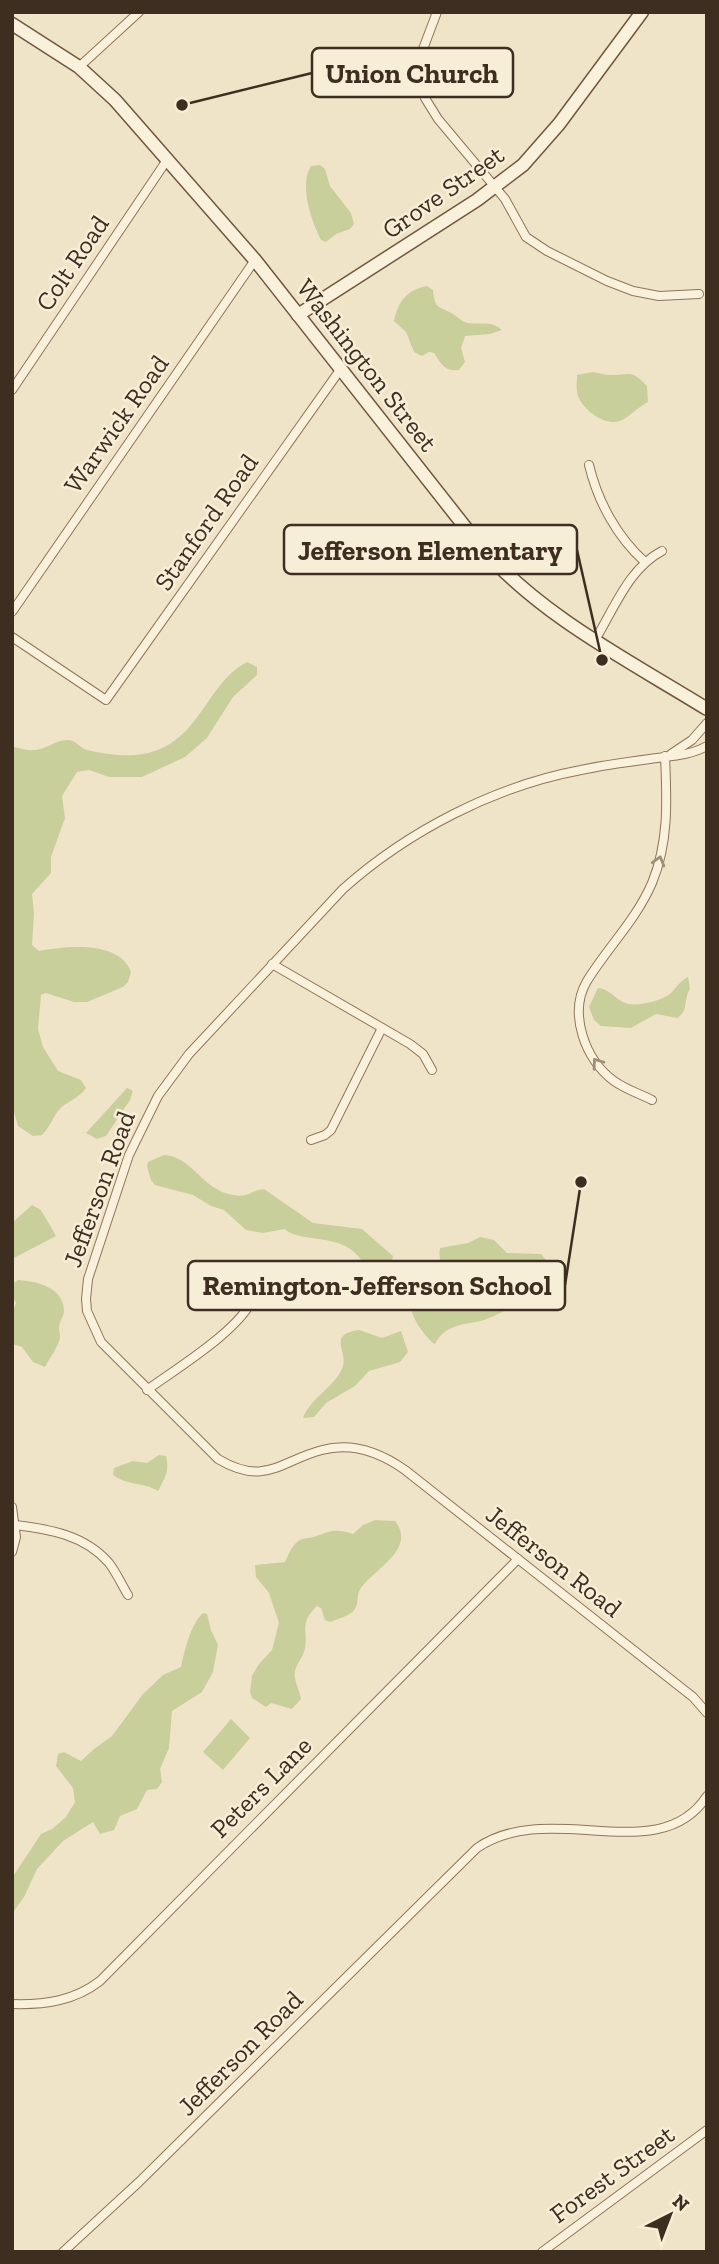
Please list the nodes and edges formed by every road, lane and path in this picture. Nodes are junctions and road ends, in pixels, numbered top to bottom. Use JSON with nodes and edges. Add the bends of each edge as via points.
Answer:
{"nodes":[{"id":1,"x":139,"y":12,"type":"edge"},
{"id":2,"x":437,"y":12,"type":"edge"},
{"id":3,"x":642,"y":12,"type":"edge"},
{"id":4,"x":12,"y":24,"type":"edge"},
{"id":5,"x":79,"y":67,"type":"junction"},
{"id":6,"x":167,"y":160,"type":"junction"},
{"id":7,"x":495,"y":186,"type":"junction"},
{"id":8,"x":255,"y":260,"type":"junction"},
{"id":9,"x":699,"y":294,"type":"dead end"},
{"id":10,"x":298,"y":315,"type":"junction"},
{"id":11,"x":340,"y":370,"type":"junction"},
{"id":12,"x":12,"y":390,"type":"edge"},
{"id":13,"x":589,"y":465,"type":"dead end"},
{"id":14,"x":662,"y":551,"type":"dead end"},
{"id":15,"x":645,"y":562,"type":"junction"},
{"id":16,"x":12,"y":612,"type":"edge"},
{"id":17,"x":12,"y":637,"type":"edge"},
{"id":18,"x":596,"y":640,"type":"junction"},
{"id":19,"x":707,"y":709,"type":"edge"},
{"id":20,"x":707,"y":723,"type":"edge"},
{"id":21,"x":707,"y":746,"type":"edge"},
{"id":22,"x":665,"y":756,"type":"junction"},
{"id":23,"x":272,"y":964,"type":"junction"},
{"id":24,"x":382,"y":1028,"type":"junction"},
{"id":25,"x":432,"y":1070,"type":"dead end"},
{"id":26,"x":652,"y":1100,"type":"dead end"},
{"id":27,"x":310,"y":1140,"type":"dead end"},
{"id":28,"x":254,"y":1296,"type":"dead end"},
{"id":29,"x":147,"y":1390,"type":"junction"},
{"id":30,"x":12,"y":1507,"type":"edge"},
{"id":31,"x":15,"y":1525,"type":"junction"},
{"id":32,"x":12,"y":1552,"type":"edge"},
{"id":33,"x":518,"y":1559,"type":"junction"},
{"id":34,"x":128,"y":1595,"type":"dead end"},
{"id":35,"x":707,"y":1713,"type":"edge"},
{"id":36,"x":707,"y":1796,"type":"edge"},
{"id":37,"x":12,"y":2004,"type":"edge"},
{"id":38,"x":707,"y":2130,"type":"edge"},
{"id":39,"x":63,"y":2252,"type":"edge"},
{"id":40,"x":542,"y":2252,"type":"edge"}],
"edges":[{"from":1,"to":5,"type":"street"},
{"from":2,"to":7,"type":"street","via":[[420,57],[423,93],[438,119]]},
{"from":3,"to":7,"type":"main road","name":"Grove Street","via":[[559,124],[523,165]]},
{"from":4,"to":5,"type":"main road","name":"Washington Street"},
{"from":5,"to":6,"type":"main road","name":"Washington Street"},
{"from":6,"to":8,"type":"main road","name":"Washington Street"},
{"from":6,"to":12,"type":"street","name":"Colt Road"},
{"from":7,"to":9,"type":"street","via":[[526,237],[547,251],[633,291],[659,296]]},
{"from":7,"to":10,"type":"main road","name":"Grove Street"},
{"from":8,"to":10,"type":"main road","name":"Washington Street"},
{"from":8,"to":16,"type":"street","name":"Warwick Road"},
{"from":10,"to":11,"type":"main road","name":"Washington Street"},
{"from":11,"to":17,"type":"street","name":"Stanford Road","via":[[107,700]]},
{"from":11,"to":18,"type":"main road","name":"Washington Street","via":[[491,558],[543,606]]},
{"from":13,"to":15,"type":"street","via":[[613,523]]},
{"from":14,"to":15,"type":"street"},
{"from":15,"to":18,"type":"street"},
{"from":18,"to":19,"type":"main road","name":"Washington Street"},
{"from":20,"to":22,"type":"street","name":"Jefferson Road","via":[[692,740]]},
{"from":21,"to":22,"type":"street","name":"Jefferson Road","via":[[689,754]]},
{"from":22,"to":23,"type":"street","name":"Jefferson Road","via":[[542,779],[435,825],[364,870]]},
{"from":26,"to":22,"type":"street","one_way":true,"via":[[612,1080],[596,1064],[583,1037],[579,1007],[588,981],[637,912],[658,868],[667,821]]},
{"from":23,"to":24,"type":"street"},
{"from":23,"to":29,"type":"street","name":"Jefferson Road","via":[[189,1054],[158,1096],[129,1154],[91,1269],[86,1299],[95,1332]]},
{"from":24,"to":25,"type":"street","via":[[423,1054]]},
{"from":24,"to":27,"type":"street","via":[[331,1130]]},
{"from":28,"to":29,"type":"street","via":[[238,1323]]},
{"from":29,"to":33,"type":"street","name":"Jefferson Road","via":[[211,1453],[235,1468],[275,1469],[334,1448],[382,1455]]},
{"from":30,"to":31,"type":"street"},
{"from":31,"to":32,"type":"street"},
{"from":31,"to":34,"type":"street","via":[[79,1539],[109,1563]]},
{"from":33,"to":35,"type":"street","name":"Jefferson Road","via":[[693,1697]]},
{"from":33,"to":37,"type":"street","name":"Peters Lane","via":[[100,1980],[63,2000]]},
{"from":36,"to":39,"type":"street","name":"Jefferson Road","via":[[687,1818],[663,1829],[528,1828],[477,1848]]},
{"from":38,"to":40,"type":"street","name":"Forest Street"}]}
